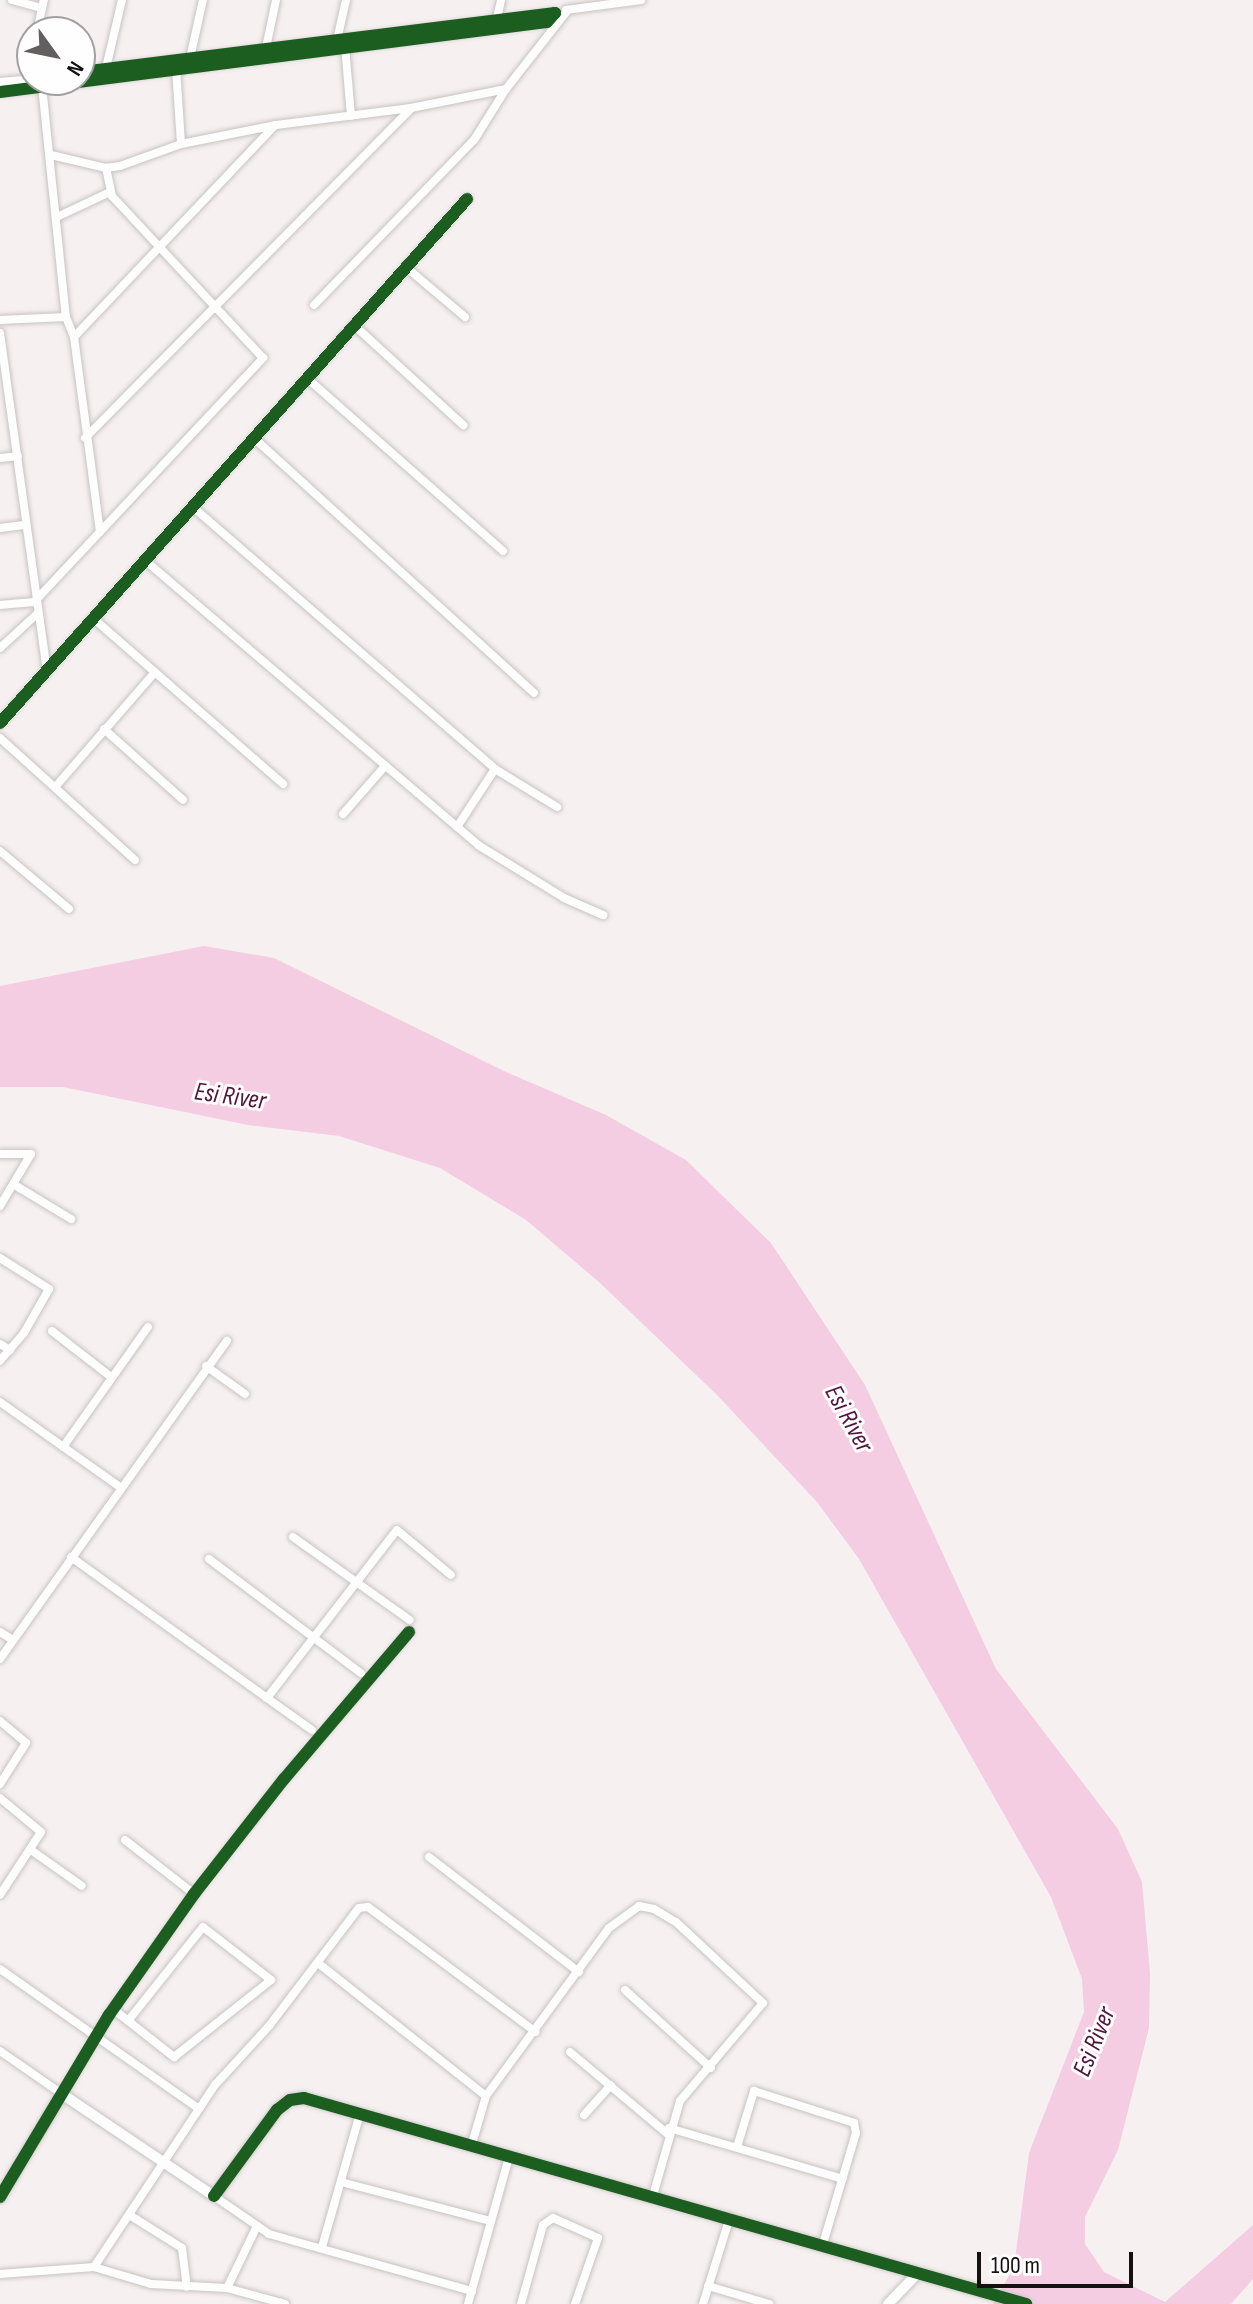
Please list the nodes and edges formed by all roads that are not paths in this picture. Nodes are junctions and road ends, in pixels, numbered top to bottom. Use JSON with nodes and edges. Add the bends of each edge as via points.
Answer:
{"nodes":[{"id":1,"x":12,"y":0,"type":"edge"},
{"id":2,"x":122,"y":0,"type":"edge"},
{"id":3,"x":203,"y":0,"type":"edge"},
{"id":4,"x":276,"y":0,"type":"edge"},
{"id":5,"x":346,"y":0,"type":"edge"},
{"id":6,"x":501,"y":0,"type":"edge"},
{"id":7,"x":641,"y":0,"type":"edge"},
{"id":8,"x":43,"y":4,"type":"edge"},
{"id":9,"x":587,"y":4,"type":"edge"},
{"id":10,"x":568,"y":10,"type":"junction"},
{"id":11,"x":555,"y":13,"type":"junction"},
{"id":12,"x":497,"y":18,"type":"junction"},
{"id":13,"x":337,"y":40,"type":"junction"},
{"id":14,"x":345,"y":46,"type":"junction"},
{"id":15,"x":266,"y":48,"type":"junction"},
{"id":16,"x":190,"y":58,"type":"junction"},
{"id":17,"x":106,"y":68,"type":"junction"},
{"id":18,"x":176,"y":68,"type":"junction"},
{"id":19,"x":96,"y":70,"type":"edge"},
{"id":20,"x":96,"y":79,"type":"edge"},
{"id":21,"x":506,"y":89,"type":"junction"},
{"id":22,"x":43,"y":96,"type":"edge"},
{"id":23,"x":411,"y":108,"type":"junction"},
{"id":24,"x":351,"y":116,"type":"junction"},
{"id":25,"x":276,"y":125,"type":"junction"},
{"id":26,"x":181,"y":144,"type":"junction"},
{"id":27,"x":51,"y":155,"type":"junction"},
{"id":28,"x":106,"y":168,"type":"junction"},
{"id":29,"x":110,"y":192,"type":"junction"},
{"id":30,"x":467,"y":199,"type":"dead end"},
{"id":31,"x":59,"y":216,"type":"junction"},
{"id":32,"x":160,"y":249,"type":"junction"},
{"id":33,"x":407,"y":268,"type":"junction"},
{"id":34,"x":214,"y":304,"type":"junction"},
{"id":35,"x":314,"y":305,"type":"dead end"},
{"id":36,"x":66,"y":317,"type":"junction"},
{"id":37,"x":465,"y":317,"type":"dead end"},
{"id":38,"x":0,"y":320,"type":"edge"},
{"id":39,"x":355,"y":326,"type":"junction"},
{"id":40,"x":0,"y":333,"type":"edge"},
{"id":41,"x":74,"y":337,"type":"junction"},
{"id":42,"x":308,"y":379,"type":"junction"},
{"id":43,"x":463,"y":425,"type":"dead end"},
{"id":44,"x":85,"y":438,"type":"junction"},
{"id":45,"x":255,"y":439,"type":"junction"},
{"id":46,"x":18,"y":456,"type":"junction"},
{"id":47,"x":0,"y":458,"type":"edge"},
{"id":48,"x":194,"y":508,"type":"junction"},
{"id":49,"x":26,"y":525,"type":"junction"},
{"id":50,"x":0,"y":528,"type":"edge"},
{"id":51,"x":100,"y":531,"type":"junction"},
{"id":52,"x":503,"y":551,"type":"dead end"},
{"id":53,"x":147,"y":562,"type":"junction"},
{"id":54,"x":34,"y":602,"type":"junction"},
{"id":55,"x":0,"y":605,"type":"edge"},
{"id":56,"x":37,"y":614,"type":"junction"},
{"id":57,"x":94,"y":619,"type":"junction"},
{"id":58,"x":0,"y":648,"type":"edge"},
{"id":59,"x":47,"y":672,"type":"junction"},
{"id":60,"x":155,"y":672,"type":"junction"},
{"id":61,"x":534,"y":693,"type":"dead end"},
{"id":62,"x":0,"y":723,"type":"edge"},
{"id":63,"x":104,"y":729,"type":"junction"},
{"id":64,"x":0,"y":738,"type":"edge"},
{"id":65,"x":385,"y":766,"type":"junction"},
{"id":66,"x":495,"y":769,"type":"junction"},
{"id":67,"x":283,"y":784,"type":"dead end"},
{"id":68,"x":56,"y":786,"type":"junction"},
{"id":69,"x":183,"y":800,"type":"dead end"},
{"id":70,"x":557,"y":807,"type":"dead end"},
{"id":71,"x":343,"y":814,"type":"dead end"},
{"id":72,"x":457,"y":827,"type":"junction"},
{"id":73,"x":0,"y":851,"type":"edge"},
{"id":74,"x":135,"y":860,"type":"dead end"},
{"id":75,"x":69,"y":909,"type":"dead end"},
{"id":76,"x":603,"y":915,"type":"dead end"},
{"id":77,"x":0,"y":1154,"type":"edge"},
{"id":78,"x":13,"y":1184,"type":"junction"},
{"id":79,"x":0,"y":1206,"type":"edge"},
{"id":80,"x":71,"y":1219,"type":"dead end"},
{"id":81,"x":0,"y":1258,"type":"edge"},
{"id":82,"x":148,"y":1327,"type":"dead end"},
{"id":83,"x":52,"y":1331,"type":"dead end"},
{"id":84,"x":227,"y":1341,"type":"dead end"},
{"id":85,"x":0,"y":1344,"type":"edge"},
{"id":86,"x":10,"y":1350,"type":"junction"},
{"id":87,"x":0,"y":1361,"type":"edge"},
{"id":88,"x":206,"y":1366,"type":"junction"},
{"id":89,"x":111,"y":1377,"type":"junction"},
{"id":90,"x":245,"y":1394,"type":"dead end"},
{"id":91,"x":0,"y":1402,"type":"edge"},
{"id":92,"x":63,"y":1447,"type":"junction"},
{"id":93,"x":120,"y":1487,"type":"junction"},
{"id":94,"x":293,"y":1537,"type":"dead end"},
{"id":95,"x":71,"y":1557,"type":"junction"},
{"id":96,"x":209,"y":1559,"type":"dead end"},
{"id":97,"x":451,"y":1575,"type":"dead end"},
{"id":98,"x":356,"y":1581,"type":"junction"},
{"id":99,"x":410,"y":1620,"type":"dead end"},
{"id":100,"x":0,"y":1632,"type":"edge"},
{"id":101,"x":409,"y":1632,"type":"dead end"},
{"id":102,"x":312,"y":1639,"type":"junction"},
{"id":103,"x":13,"y":1640,"type":"junction"},
{"id":104,"x":0,"y":1659,"type":"edge"},
{"id":105,"x":361,"y":1673,"type":"dead end"},
{"id":106,"x":267,"y":1698,"type":"junction"},
{"id":107,"x":0,"y":1721,"type":"edge"},
{"id":108,"x":312,"y":1730,"type":"dead end"},
{"id":109,"x":0,"y":1784,"type":"edge"},
{"id":110,"x":0,"y":1798,"type":"edge"},
{"id":111,"x":125,"y":1840,"type":"dead end"},
{"id":112,"x":31,"y":1850,"type":"junction"},
{"id":113,"x":429,"y":1857,"type":"dead end"},
{"id":114,"x":82,"y":1886,"type":"dead end"},
{"id":115,"x":194,"y":1894,"type":"junction"},
{"id":116,"x":0,"y":1895,"type":"edge"},
{"id":117,"x":318,"y":1963,"type":"junction"},
{"id":118,"x":0,"y":1969,"type":"edge"},
{"id":119,"x":579,"y":1972,"type":"junction"},
{"id":120,"x":625,"y":1990,"type":"dead end"},
{"id":121,"x":113,"y":2009,"type":"junction"},
{"id":122,"x":128,"y":2021,"type":"junction"},
{"id":123,"x":536,"y":2032,"type":"junction"},
{"id":124,"x":97,"y":2036,"type":"junction"},
{"id":125,"x":0,"y":2051,"type":"edge"},
{"id":126,"x":570,"y":2052,"type":"dead end"},
{"id":127,"x":711,"y":2068,"type":"junction"},
{"id":128,"x":611,"y":2085,"type":"junction"},
{"id":129,"x":62,"y":2094,"type":"junction"},
{"id":130,"x":486,"y":2096,"type":"junction"},
{"id":131,"x":199,"y":2109,"type":"junction"},
{"id":132,"x":360,"y":2114,"type":"junction"},
{"id":133,"x":584,"y":2115,"type":"dead end"},
{"id":134,"x":669,"y":2131,"type":"junction"},
{"id":135,"x":471,"y":2147,"type":"junction"},
{"id":136,"x":737,"y":2147,"type":"junction"},
{"id":137,"x":509,"y":2157,"type":"junction"},
{"id":138,"x":166,"y":2165,"type":"junction"},
{"id":139,"x":843,"y":2179,"type":"junction"},
{"id":140,"x":341,"y":2182,"type":"junction"},
{"id":141,"x":214,"y":2196,"type":"junction"},
{"id":142,"x":653,"y":2196,"type":"junction"},
{"id":143,"x":0,"y":2197,"type":"edge"},
{"id":144,"x":131,"y":2216,"type":"junction"},
{"id":145,"x":731,"y":2216,"type":"junction"},
{"id":146,"x":491,"y":2221,"type":"junction"},
{"id":147,"x":256,"y":2228,"type":"junction"},
{"id":148,"x":823,"y":2244,"type":"junction"},
{"id":149,"x":322,"y":2247,"type":"junction"},
{"id":150,"x":94,"y":2267,"type":"junction"},
{"id":151,"x":0,"y":2274,"type":"edge"},
{"id":152,"x":917,"y":2274,"type":"junction"},
{"id":153,"x":708,"y":2286,"type":"junction"},
{"id":154,"x":187,"y":2287,"type":"junction"},
{"id":155,"x":227,"y":2288,"type":"junction"},
{"id":156,"x":472,"y":2291,"type":"junction"},
{"id":157,"x":285,"y":2304,"type":"edge"},
{"id":158,"x":468,"y":2304,"type":"edge"},
{"id":159,"x":521,"y":2304,"type":"edge"},
{"id":160,"x":575,"y":2304,"type":"edge"},
{"id":161,"x":703,"y":2304,"type":"edge"},
{"id":162,"x":769,"y":2304,"type":"edge"},
{"id":163,"x":888,"y":2304,"type":"edge"},
{"id":164,"x":1026,"y":2304,"type":"edge"}],
"edges":[{"from":1,"to":8,"type":"street"},
{"from":2,"to":17,"type":"street"},
{"from":3,"to":16,"type":"street"},
{"from":4,"to":15,"type":"street"},
{"from":5,"to":13,"type":"street"},
{"from":6,"to":12,"type":"street"},
{"from":7,"to":9,"type":"street"},
{"from":9,"to":10,"type":"street"},
{"from":10,"to":11,"type":"street"},
{"from":10,"to":21,"type":"street"},
{"from":11,"to":12,"type":"street"},
{"from":11,"to":14,"type":"street","via":[[547,22]]},
{"from":12,"to":13,"type":"street"},
{"from":13,"to":15,"type":"street"},
{"from":14,"to":18,"type":"street"},
{"from":14,"to":24,"type":"street"},
{"from":15,"to":16,"type":"street"},
{"from":16,"to":17,"type":"street"},
{"from":17,"to":19,"type":"street"},
{"from":18,"to":20,"type":"street"},
{"from":18,"to":26,"type":"street"},
{"from":21,"to":23,"type":"street"},
{"from":21,"to":35,"type":"street","via":[[448,171]]},
{"from":22,"to":27,"type":"street"},
{"from":23,"to":24,"type":"street"},
{"from":23,"to":34,"type":"street"},
{"from":24,"to":25,"type":"street"},
{"from":25,"to":26,"type":"street"},
{"from":25,"to":32,"type":"street"},
{"from":26,"to":28,"type":"street"},
{"from":27,"to":28,"type":"street"},
{"from":27,"to":31,"type":"street"},
{"from":28,"to":29,"type":"street"},
{"from":29,"to":31,"type":"street"},
{"from":29,"to":32,"type":"street"},
{"from":30,"to":33,"type":"street"},
{"from":31,"to":36,"type":"street"},
{"from":32,"to":34,"type":"street"},
{"from":32,"to":41,"type":"street"},
{"from":33,"to":37,"type":"street"},
{"from":33,"to":39,"type":"street"},
{"from":34,"to":44,"type":"street"},
{"from":34,"to":51,"type":"street","via":[[263,358]]},
{"from":36,"to":38,"type":"street"},
{"from":36,"to":41,"type":"street"},
{"from":39,"to":42,"type":"street"},
{"from":39,"to":43,"type":"street"},
{"from":40,"to":46,"type":"street"},
{"from":41,"to":44,"type":"street"},
{"from":42,"to":45,"type":"street"},
{"from":42,"to":52,"type":"street"},
{"from":44,"to":51,"type":"street"},
{"from":45,"to":48,"type":"street"},
{"from":45,"to":61,"type":"street"},
{"from":46,"to":47,"type":"street"},
{"from":46,"to":49,"type":"street"},
{"from":48,"to":53,"type":"street"},
{"from":48,"to":66,"type":"street"},
{"from":49,"to":50,"type":"street"},
{"from":49,"to":54,"type":"street"},
{"from":51,"to":54,"type":"street"},
{"from":53,"to":57,"type":"street"},
{"from":53,"to":65,"type":"street"},
{"from":54,"to":55,"type":"street"},
{"from":54,"to":56,"type":"street"},
{"from":56,"to":58,"type":"street"},
{"from":56,"to":59,"type":"street"},
{"from":57,"to":59,"type":"street"},
{"from":57,"to":60,"type":"street"},
{"from":59,"to":62,"type":"street"},
{"from":60,"to":63,"type":"street"},
{"from":60,"to":67,"type":"street"},
{"from":63,"to":68,"type":"street"},
{"from":63,"to":69,"type":"street"},
{"from":64,"to":68,"type":"street"},
{"from":65,"to":71,"type":"street"},
{"from":65,"to":72,"type":"street"},
{"from":66,"to":70,"type":"street"},
{"from":66,"to":72,"type":"street"},
{"from":68,"to":74,"type":"street"},
{"from":72,"to":76,"type":"street","via":[[553,891]]},
{"from":73,"to":75,"type":"street"},
{"from":77,"to":78,"type":"street","via":[[31,1154]]},
{"from":78,"to":79,"type":"street"},
{"from":78,"to":80,"type":"street"},
{"from":81,"to":86,"type":"street","via":[[49,1289]]},
{"from":82,"to":89,"type":"street"},
{"from":83,"to":89,"type":"street"},
{"from":84,"to":88,"type":"street"},
{"from":85,"to":86,"type":"street"},
{"from":86,"to":87,"type":"street"},
{"from":88,"to":90,"type":"street"},
{"from":88,"to":93,"type":"street"},
{"from":89,"to":92,"type":"street"},
{"from":91,"to":92,"type":"street"},
{"from":92,"to":93,"type":"street"},
{"from":93,"to":95,"type":"street"},
{"from":94,"to":98,"type":"street"},
{"from":95,"to":103,"type":"street"},
{"from":95,"to":106,"type":"street"},
{"from":96,"to":102,"type":"street"},
{"from":97,"to":98,"type":"street","via":[[397,1530]]},
{"from":98,"to":99,"type":"street"},
{"from":98,"to":102,"type":"street"},
{"from":100,"to":103,"type":"street"},
{"from":101,"to":115,"type":"street"},
{"from":102,"to":105,"type":"street"},
{"from":102,"to":106,"type":"street"},
{"from":103,"to":104,"type":"street"},
{"from":106,"to":108,"type":"street"},
{"from":107,"to":109,"type":"street","via":[[26,1743]]},
{"from":110,"to":112,"type":"street","via":[[41,1832]]},
{"from":111,"to":115,"type":"street"},
{"from":112,"to":114,"type":"street"},
{"from":112,"to":116,"type":"street"},
{"from":113,"to":119,"type":"street"},
{"from":115,"to":121,"type":"street"},
{"from":117,"to":123,"type":"street","via":[[352,1914],[368,1907]]},
{"from":117,"to":130,"type":"street"},
{"from":117,"to":131,"type":"street"},
{"from":118,"to":124,"type":"street"},
{"from":119,"to":123,"type":"street"},
{"from":119,"to":127,"type":"street","via":[[621,1914],[639,1906],[676,1922],[763,2003]]},
{"from":120,"to":127,"type":"street"},
{"from":121,"to":122,"type":"street"},
{"from":121,"to":124,"type":"street"},
{"from":122,"to":122,"type":"street","via":[[174,2057],[271,1980],[203,1927]]},
{"from":123,"to":130,"type":"street"},
{"from":124,"to":129,"type":"street"},
{"from":124,"to":131,"type":"street"},
{"from":125,"to":129,"type":"street"},
{"from":126,"to":128,"type":"street"},
{"from":127,"to":134,"type":"street","via":[[680,2101]]},
{"from":128,"to":133,"type":"street"},
{"from":128,"to":134,"type":"street"},
{"from":129,"to":138,"type":"street"},
{"from":129,"to":143,"type":"street"},
{"from":130,"to":135,"type":"street"},
{"from":131,"to":138,"type":"street"},
{"from":132,"to":135,"type":"street"},
{"from":132,"to":140,"type":"street"},
{"from":132,"to":141,"type":"street","via":[[304,2098],[290,2100]]},
{"from":134,"to":136,"type":"street"},
{"from":134,"to":142,"type":"street"},
{"from":135,"to":137,"type":"street"},
{"from":136,"to":139,"type":"street"},
{"from":136,"to":139,"type":"street","via":[[754,2091],[854,2123]]},
{"from":137,"to":142,"type":"street"},
{"from":137,"to":146,"type":"street"},
{"from":138,"to":141,"type":"street"},
{"from":138,"to":144,"type":"street"},
{"from":139,"to":148,"type":"street"},
{"from":140,"to":146,"type":"street"},
{"from":140,"to":149,"type":"street"},
{"from":141,"to":147,"type":"street"},
{"from":142,"to":145,"type":"street"},
{"from":144,"to":150,"type":"street"},
{"from":144,"to":154,"type":"street","via":[[182,2248]]},
{"from":145,"to":148,"type":"street"},
{"from":145,"to":153,"type":"street"},
{"from":146,"to":156,"type":"street"},
{"from":147,"to":149,"type":"street"},
{"from":147,"to":155,"type":"street"},
{"from":148,"to":152,"type":"street"},
{"from":149,"to":156,"type":"street"},
{"from":150,"to":151,"type":"street"},
{"from":150,"to":154,"type":"street","via":[[151,2284]]},
{"from":152,"to":163,"type":"street"},
{"from":152,"to":164,"type":"street"},
{"from":153,"to":161,"type":"street"},
{"from":153,"to":162,"type":"street"},
{"from":154,"to":155,"type":"street"},
{"from":155,"to":157,"type":"street"},
{"from":156,"to":158,"type":"street"},
{"from":159,"to":160,"type":"street","via":[[543,2225],[553,2218],[598,2238]]}]}
